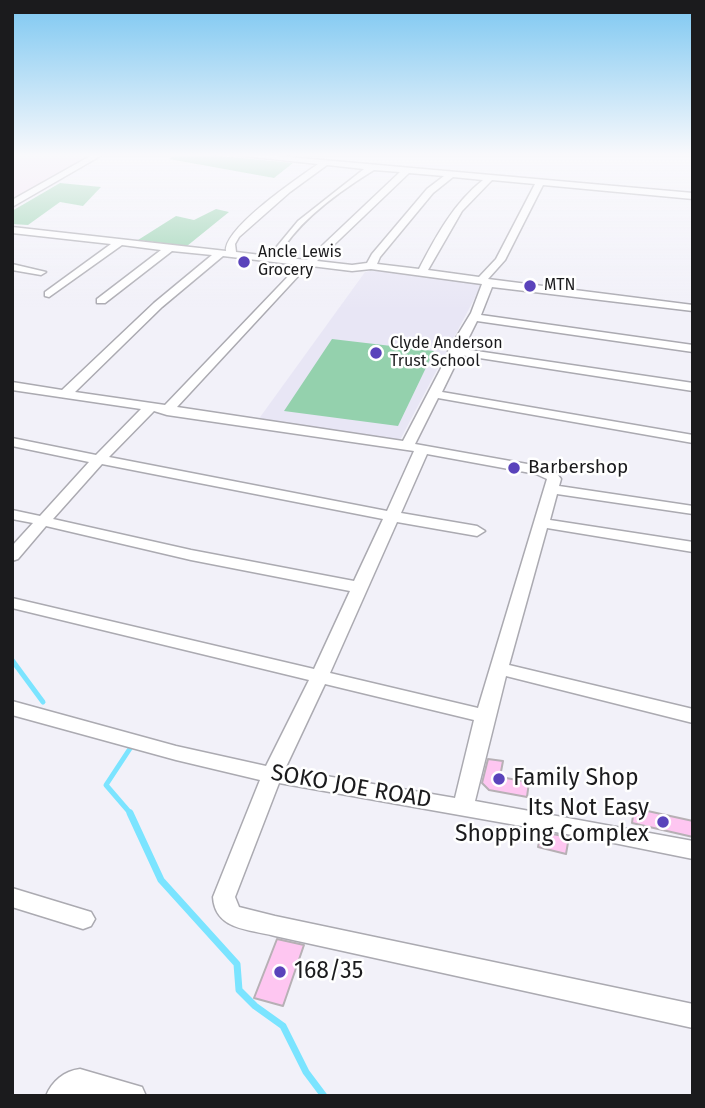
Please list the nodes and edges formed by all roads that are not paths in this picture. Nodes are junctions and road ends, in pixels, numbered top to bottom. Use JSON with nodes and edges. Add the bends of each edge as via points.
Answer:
{"nodes":[{"id":1,"x":268,"y":207,"type":"edge"},
{"id":2,"x":321,"y":207,"type":"edge"},
{"id":3,"x":368,"y":207,"type":"edge"},
{"id":4,"x":417,"y":207,"type":"edge"},
{"id":5,"x":461,"y":207,"type":"edge"},
{"id":6,"x":528,"y":207,"type":"edge"},
{"id":7,"x":12,"y":230,"type":"edge"},
{"id":8,"x":120,"y":242,"type":"junction"},
{"id":9,"x":169,"y":248,"type":"junction"},
{"id":10,"x":226,"y":254,"type":"junction"},
{"id":11,"x":272,"y":259,"type":"junction"},
{"id":12,"x":309,"y":262,"type":"junction"},
{"id":13,"x":371,"y":266,"type":"junction"},
{"id":14,"x":12,"y":267,"type":"edge"},
{"id":15,"x":41,"y":272,"type":"dead end"},
{"id":16,"x":422,"y":272,"type":"junction"},
{"id":17,"x":485,"y":281,"type":"junction"},
{"id":18,"x":50,"y":294,"type":"dead end"},
{"id":19,"x":101,"y":301,"type":"dead end"},
{"id":20,"x":693,"y":308,"type":"edge"},
{"id":21,"x":474,"y":317,"type":"junction"},
{"id":22,"x":693,"y":349,"type":"edge"},
{"id":23,"x":454,"y":351,"type":"junction"},
{"id":24,"x":12,"y":386,"type":"edge"},
{"id":25,"x":693,"y":387,"type":"edge"},
{"id":26,"x":65,"y":394,"type":"junction"},
{"id":27,"x":434,"y":394,"type":"junction"},
{"id":28,"x":150,"y":408,"type":"junction"},
{"id":29,"x":167,"y":411,"type":"junction"},
{"id":30,"x":693,"y":439,"type":"edge"},
{"id":31,"x":12,"y":442,"type":"edge"},
{"id":32,"x":414,"y":447,"type":"junction"},
{"id":33,"x":99,"y":459,"type":"junction"},
{"id":34,"x":552,"y":489,"type":"junction"},
{"id":35,"x":693,"y":510,"type":"edge"},
{"id":36,"x":12,"y":514,"type":"edge"},
{"id":37,"x":392,"y":516,"type":"junction"},
{"id":38,"x":43,"y":521,"type":"junction"},
{"id":39,"x":543,"y":523,"type":"junction"},
{"id":40,"x":477,"y":531,"type":"dead end"},
{"id":41,"x":693,"y":547,"type":"edge"},
{"id":42,"x":12,"y":556,"type":"edge"},
{"id":43,"x":358,"y":587,"type":"junction"},
{"id":44,"x":12,"y":603,"type":"edge"},
{"id":45,"x":501,"y":669,"type":"junction"},
{"id":46,"x":320,"y":676,"type":"junction"},
{"id":47,"x":12,"y":708,"type":"edge"},
{"id":48,"x":485,"y":716,"type":"junction"},
{"id":49,"x":693,"y":716,"type":"edge"},
{"id":50,"x":272,"y":775,"type":"junction"},
{"id":51,"x":463,"y":806,"type":"junction"},
{"id":52,"x":693,"y":850,"type":"edge"},
{"id":53,"x":12,"y":897,"type":"edge"},
{"id":54,"x":83,"y":919,"type":"dead end"},
{"id":55,"x":693,"y":1016,"type":"edge"},
{"id":56,"x":59,"y":1096,"type":"edge"},
{"id":57,"x":133,"y":1096,"type":"edge"}],
"edges":[{"from":1,"to":10,"type":"street","via":[[236,235]]},
{"from":2,"to":11,"type":"street","via":[[291,233]]},
{"from":3,"to":12,"type":"street"},
{"from":4,"to":13,"type":"street"},
{"from":5,"to":16,"type":"street"},
{"from":6,"to":17,"type":"street"},
{"from":7,"to":8,"type":"street"},
{"from":8,"to":9,"type":"street"},
{"from":8,"to":18,"type":"street"},
{"from":9,"to":10,"type":"street"},
{"from":9,"to":19,"type":"street"},
{"from":10,"to":11,"type":"street"},
{"from":10,"to":26,"type":"street","via":[[158,305]]},
{"from":11,"to":12,"type":"street"},
{"from":12,"to":13,"type":"street"},
{"from":12,"to":29,"type":"street"},
{"from":13,"to":16,"type":"street"},
{"from":14,"to":15,"type":"street"},
{"from":16,"to":17,"type":"street"},
{"from":17,"to":20,"type":"street"},
{"from":17,"to":21,"type":"street"},
{"from":21,"to":22,"type":"street"},
{"from":21,"to":23,"type":"street"},
{"from":23,"to":25,"type":"street"},
{"from":23,"to":27,"type":"street"},
{"from":24,"to":26,"type":"street"},
{"from":26,"to":28,"type":"street"},
{"from":27,"to":30,"type":"street"},
{"from":27,"to":32,"type":"street"},
{"from":28,"to":29,"type":"street"},
{"from":28,"to":33,"type":"street"},
{"from":29,"to":32,"type":"street"},
{"from":31,"to":33,"type":"street"},
{"from":32,"to":34,"type":"street","via":[[539,470],[554,479]]},
{"from":32,"to":37,"type":"street"},
{"from":33,"to":37,"type":"street"},
{"from":33,"to":38,"type":"street"},
{"from":34,"to":35,"type":"street"},
{"from":34,"to":39,"type":"street"},
{"from":36,"to":38,"type":"street"},
{"from":37,"to":40,"type":"street"},
{"from":37,"to":43,"type":"street"},
{"from":38,"to":42,"type":"street"},
{"from":38,"to":43,"type":"street"},
{"from":39,"to":41,"type":"street"},
{"from":39,"to":45,"type":"street"},
{"from":43,"to":46,"type":"street"},
{"from":44,"to":46,"type":"street"},
{"from":45,"to":48,"type":"street"},
{"from":45,"to":49,"type":"street"},
{"from":46,"to":48,"type":"street"},
{"from":46,"to":50,"type":"street"},
{"from":47,"to":50,"type":"street","name":"SOKO JOE ROAD"},
{"from":48,"to":51,"type":"street"},
{"from":50,"to":51,"type":"street","name":"SOKO JOE ROAD"},
{"from":50,"to":55,"type":"street","via":[[224,897],[225,909],[232,915]]},
{"from":51,"to":52,"type":"street","name":"SOKO JOE ROAD"},
{"from":53,"to":54,"type":"street"},
{"from":56,"to":57,"type":"street","via":[[72,1083],[80,1082]]}]}
